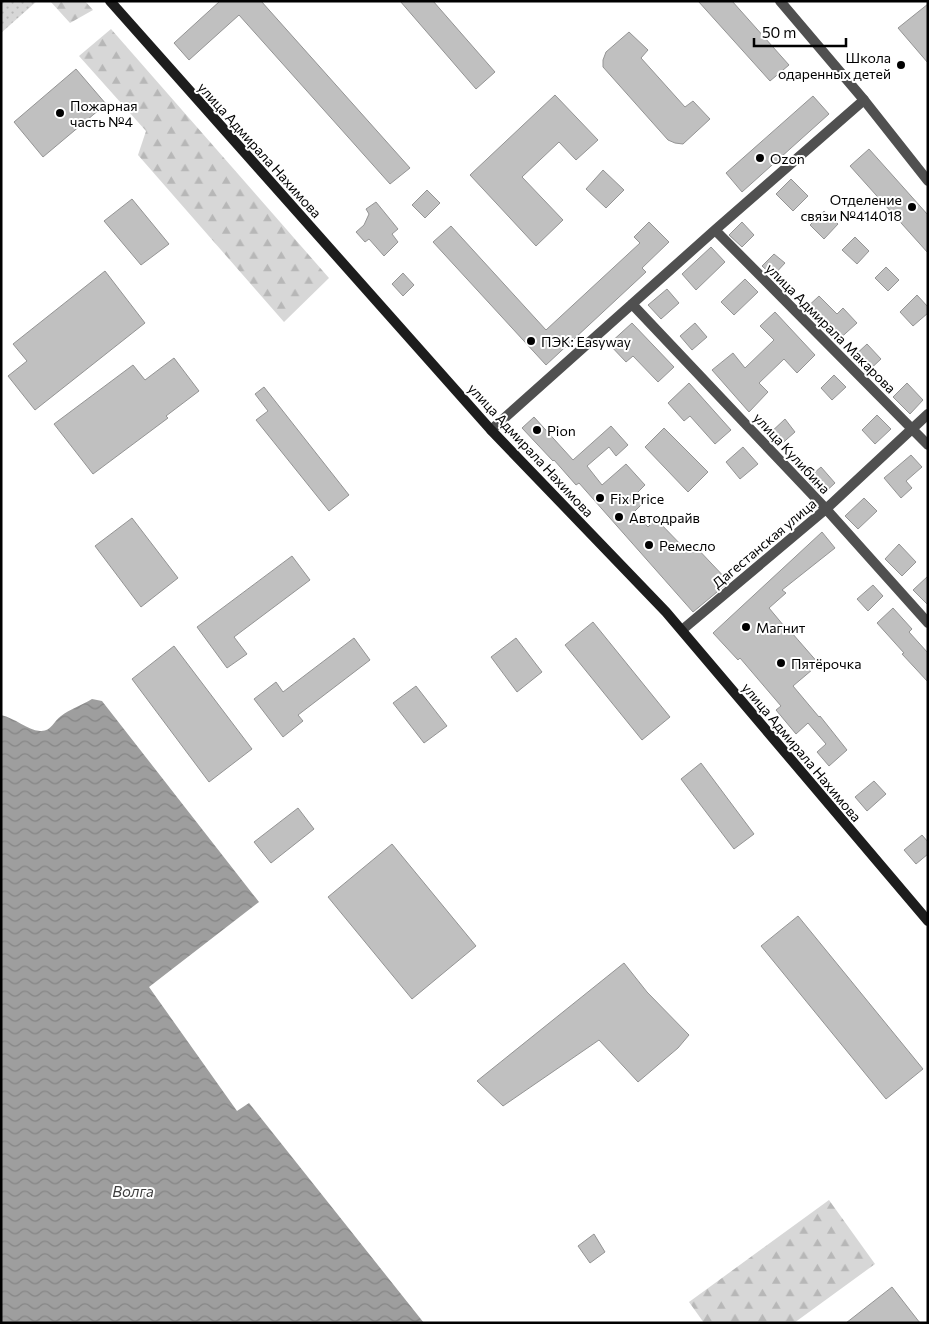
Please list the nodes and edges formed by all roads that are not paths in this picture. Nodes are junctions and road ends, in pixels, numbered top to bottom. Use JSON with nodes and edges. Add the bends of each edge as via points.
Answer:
{"nodes":[{"id":1,"x":110,"y":1,"type":"edge"},
{"id":2,"x":780,"y":1,"type":"edge"},
{"id":3,"x":864,"y":100,"type":"junction"},
{"id":4,"x":928,"y":181,"type":"edge"},
{"id":5,"x":715,"y":230,"type":"junction"},
{"id":6,"x":632,"y":304,"type":"junction"},
{"id":7,"x":928,"y":414,"type":"edge"},
{"id":8,"x":911,"y":428,"type":"junction"},
{"id":9,"x":491,"y":430,"type":"junction"},
{"id":10,"x":928,"y":446,"type":"edge"},
{"id":11,"x":826,"y":509,"type":"junction"},
{"id":12,"x":928,"y":623,"type":"edge"},
{"id":13,"x":682,"y":630,"type":"junction"},
{"id":14,"x":928,"y":921,"type":"edge"}],
"edges":[{"from":1,"to":9,"type":"main road","name":"улица Адмирала Нахимова"},
{"from":2,"to":3,"type":"street"},
{"from":3,"to":4,"type":"street"},
{"from":3,"to":5,"type":"street"},
{"from":5,"to":6,"type":"street"},
{"from":5,"to":8,"type":"street","name":"улица Адмирала Макарова"},
{"from":6,"to":9,"type":"street"},
{"from":6,"to":11,"type":"street","name":"улица Кулибина"},
{"from":7,"to":8,"type":"street","name":"Дагестанская улица"},
{"from":8,"to":10,"type":"street","name":"улица Адмирала Макарова"},
{"from":8,"to":11,"type":"street","name":"Дагестанская улица"},
{"from":9,"to":13,"type":"main road","name":"улица Адмирала Нахимова"},
{"from":11,"to":12,"type":"street","name":"улица Кулибина"},
{"from":11,"to":13,"type":"street","name":"Дагестанская улица"},
{"from":13,"to":14,"type":"main road","name":"улица Адмирала Нахимова"}]}
